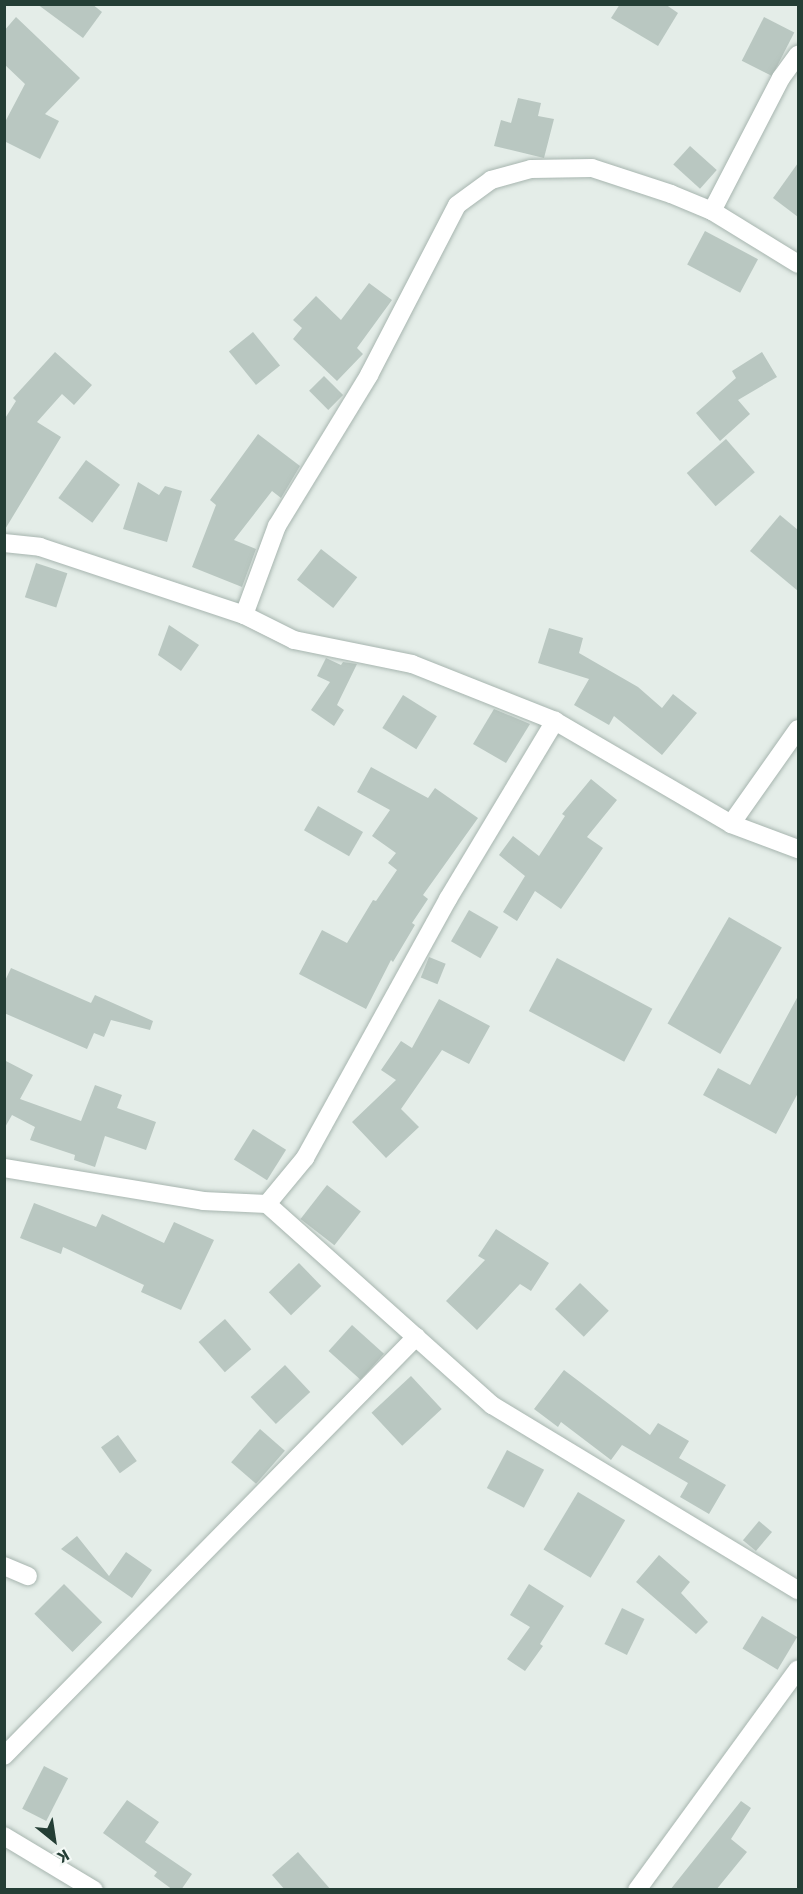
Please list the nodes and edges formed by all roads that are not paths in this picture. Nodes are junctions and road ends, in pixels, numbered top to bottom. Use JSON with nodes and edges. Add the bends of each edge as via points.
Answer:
{"nodes":[{"id":1,"x":798,"y":55,"type":"edge"},
{"id":2,"x":712,"y":212,"type":"junction"},
{"id":3,"x":798,"y":264,"type":"edge"},
{"id":4,"x":4,"y":543,"type":"edge"},
{"id":5,"x":244,"y":615,"type":"junction"},
{"id":6,"x":555,"y":721,"type":"junction"},
{"id":7,"x":798,"y":729,"type":"edge"},
{"id":8,"x":731,"y":824,"type":"junction"},
{"id":9,"x":798,"y":849,"type":"edge"},
{"id":10,"x":4,"y":1168,"type":"edge"},
{"id":11,"x":267,"y":1204,"type":"junction"},
{"id":12,"x":416,"y":1337,"type":"junction"},
{"id":13,"x":4,"y":1566,"type":"edge"},
{"id":14,"x":28,"y":1576,"type":"dead end"},
{"id":15,"x":798,"y":1590,"type":"edge"},
{"id":16,"x":798,"y":1669,"type":"edge"},
{"id":17,"x":4,"y":1756,"type":"edge"},
{"id":18,"x":4,"y":1836,"type":"edge"},
{"id":19,"x":94,"y":1890,"type":"edge"},
{"id":20,"x":637,"y":1890,"type":"edge"}],
"edges":[{"from":1,"to":2,"type":"street","via":[[781,78]]},
{"from":2,"to":3,"type":"street"},
{"from":2,"to":5,"type":"street","via":[[592,168],[531,169],[501,177],[457,205],[369,375],[276,526]]},
{"from":4,"to":5,"type":"street","via":[[40,547]]},
{"from":5,"to":6,"type":"street","via":[[294,639],[412,664]]},
{"from":6,"to":8,"type":"street"},
{"from":6,"to":11,"type":"street","via":[[448,899],[305,1158]]},
{"from":7,"to":8,"type":"street"},
{"from":8,"to":9,"type":"street"},
{"from":10,"to":11,"type":"street","via":[[203,1201]]},
{"from":11,"to":12,"type":"street"},
{"from":12,"to":15,"type":"street","via":[[492,1405]]},
{"from":12,"to":17,"type":"street"},
{"from":13,"to":14,"type":"street"},
{"from":16,"to":20,"type":"street"},
{"from":18,"to":19,"type":"street"}]}
